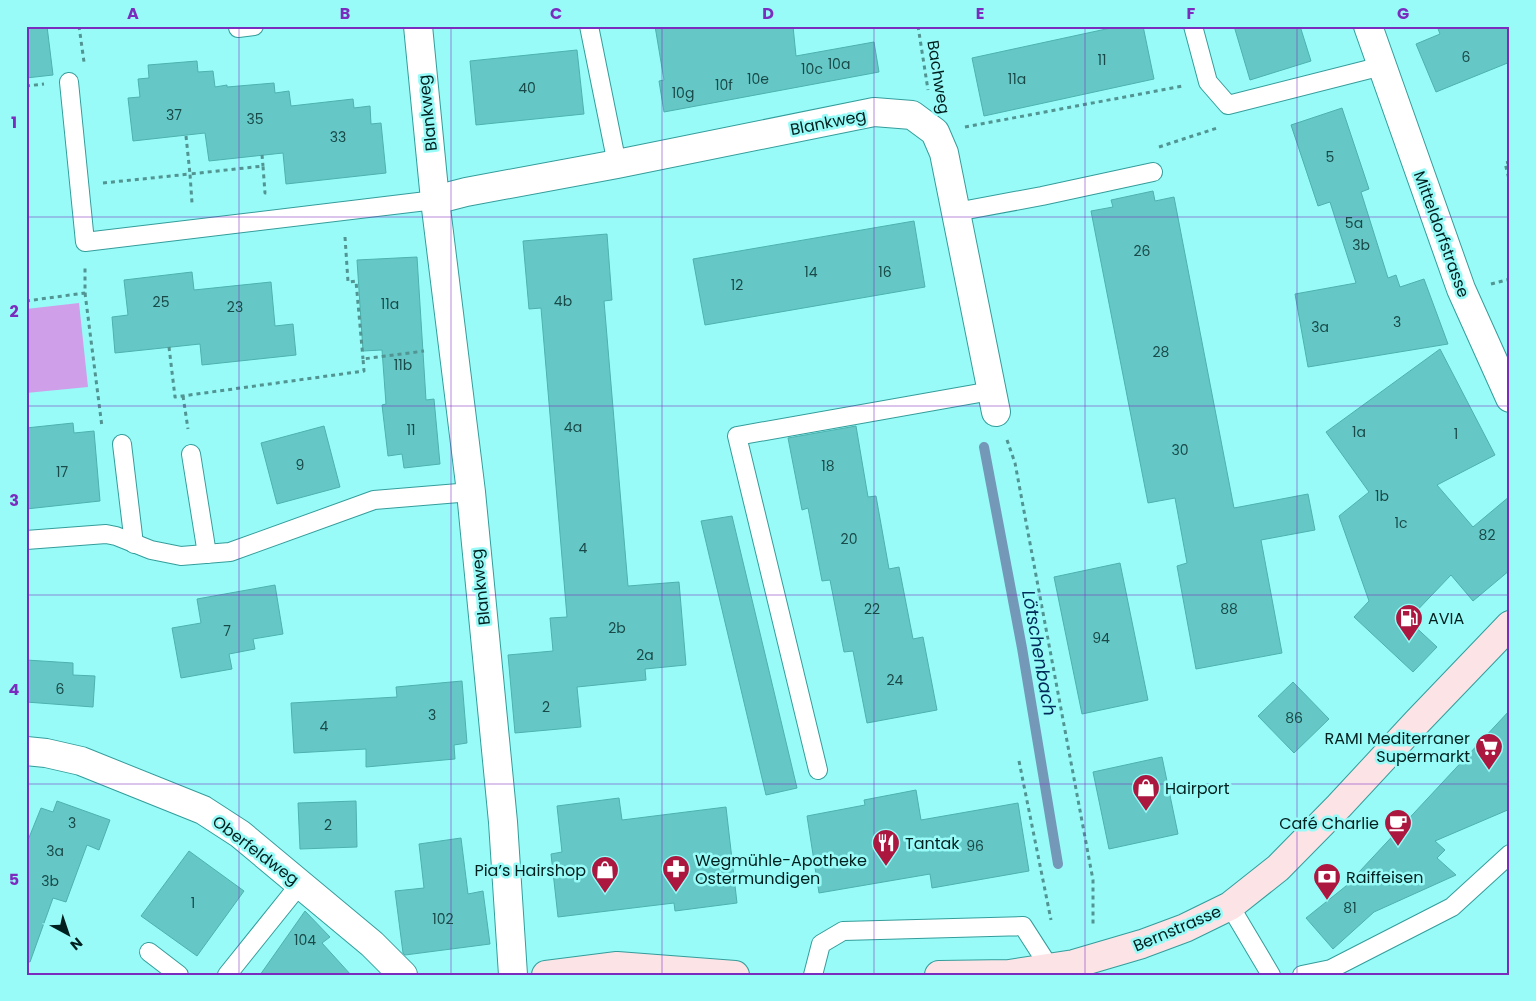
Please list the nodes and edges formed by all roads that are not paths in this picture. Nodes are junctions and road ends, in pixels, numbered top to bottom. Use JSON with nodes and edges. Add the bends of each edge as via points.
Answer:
{"nodes":[{"id":1,"x":418,"y":26,"type":"edge"},
{"id":2,"x":589,"y":26,"type":"edge"},
{"id":3,"x":1193,"y":26,"type":"edge"},
{"id":4,"x":1368,"y":26,"type":"edge"},
{"id":5,"x":1382,"y":66,"type":"junction"},
{"id":6,"x":69,"y":82,"type":"dead end"},
{"id":7,"x":617,"y":164,"type":"junction"},
{"id":8,"x":1153,"y":172,"type":"dead end"},
{"id":9,"x":435,"y":200,"type":"junction"},
{"id":10,"x":956,"y":212,"type":"junction"},
{"id":11,"x":1510,"y":398,"type":"edge"},
{"id":12,"x":994,"y":401,"type":"joint"},
{"id":13,"x":122,"y":444,"type":"dead end"},
{"id":14,"x":191,"y":454,"type":"road end"},
{"id":15,"x":471,"y":492,"type":"junction"},
{"id":16,"x":26,"y":540,"type":"edge"},
{"id":17,"x":134,"y":544,"type":"junction"},
{"id":18,"x":207,"y":554,"type":"junction"},
{"id":19,"x":1510,"y":625,"type":"edge"},
{"id":20,"x":26,"y":751,"type":"edge"},
{"id":21,"x":818,"y":770,"type":"dead end"},
{"id":22,"x":1510,"y":854,"type":"edge"},
{"id":23,"x":300,"y":884,"type":"junction"},
{"id":24,"x":1230,"y":906,"type":"junction"},
{"id":25,"x":149,"y":952,"type":"dead end"},
{"id":26,"x":1050,"y":968,"type":"junction"},
{"id":27,"x":180,"y":975,"type":"edge"},
{"id":28,"x":227,"y":975,"type":"edge"},
{"id":29,"x":403,"y":975,"type":"edge"},
{"id":30,"x":512,"y":975,"type":"edge"},
{"id":31,"x":546,"y":975,"type":"edge"},
{"id":32,"x":735,"y":975,"type":"edge"},
{"id":33,"x":813,"y":975,"type":"edge"},
{"id":34,"x":939,"y":975,"type":"edge"},
{"id":35,"x":1271,"y":975,"type":"edge"},
{"id":36,"x":1302,"y":975,"type":"edge"}],
"edges":[{"from":1,"to":9,"type":"street","name":"Blankweg"},
{"from":2,"to":7,"type":"lane"},
{"from":3,"to":5,"type":"lane","via":[[1208,82],[1228,104]]},
{"from":4,"to":5,"type":"street","name":"Mitteldorfstrasse"},
{"from":5,"to":11,"type":"street","name":"Mitteldorfstrasse","via":[[1461,290]]},
{"from":6,"to":9,"type":"lane","via":[[85,242]]},
{"from":7,"to":9,"type":"street","name":"Blankweg"},
{"from":7,"to":10,"type":"street","name":"Blankweg","via":[[874,112],[912,115],[935,132],[944,153]]},
{"from":8,"to":10,"type":"lane"},
{"from":9,"to":15,"type":"street","name":"Blankweg"},
{"from":10,"to":12,"type":"street"},
{"from":12,"to":21,"type":"lane","via":[[737,436]]},
{"from":13,"to":17,"type":"lane"},
{"from":14,"to":18,"type":"lane"},
{"from":15,"to":18,"type":"lane","via":[[374,500],[230,552]]},
{"from":15,"to":30,"type":"street","name":"Blankweg","via":[[503,822]]},
{"from":16,"to":17,"type":"lane","via":[[106,534]]},
{"from":17,"to":18,"type":"lane","via":[[181,556]]},
{"from":19,"to":24,"type":"main road","name":"Bernstrasse","via":[[1278,868]]},
{"from":20,"to":23,"type":"street","name":"Oberfeldweg","via":[[81,761],[203,810],[240,834]]},
{"from":22,"to":36,"type":"lane","via":[[1452,907],[1331,969]]},
{"from":23,"to":28,"type":"lane"},
{"from":23,"to":29,"type":"street","name":"Oberfeldweg","via":[[372,944]]},
{"from":24,"to":26,"type":"main road","name":"Bernstrasse","via":[[1142,944],[1100,958]]},
{"from":24,"to":35,"type":"lane"},
{"from":25,"to":27,"type":"lane"},
{"from":26,"to":33,"type":"lane","via":[[1023,926],[843,931],[821,944]]},
{"from":26,"to":34,"type":"main road","name":"Bernstrasse","via":[[1009,974]]},
{"from":31,"to":32,"type":"main road","via":[[617,966]]}]}
